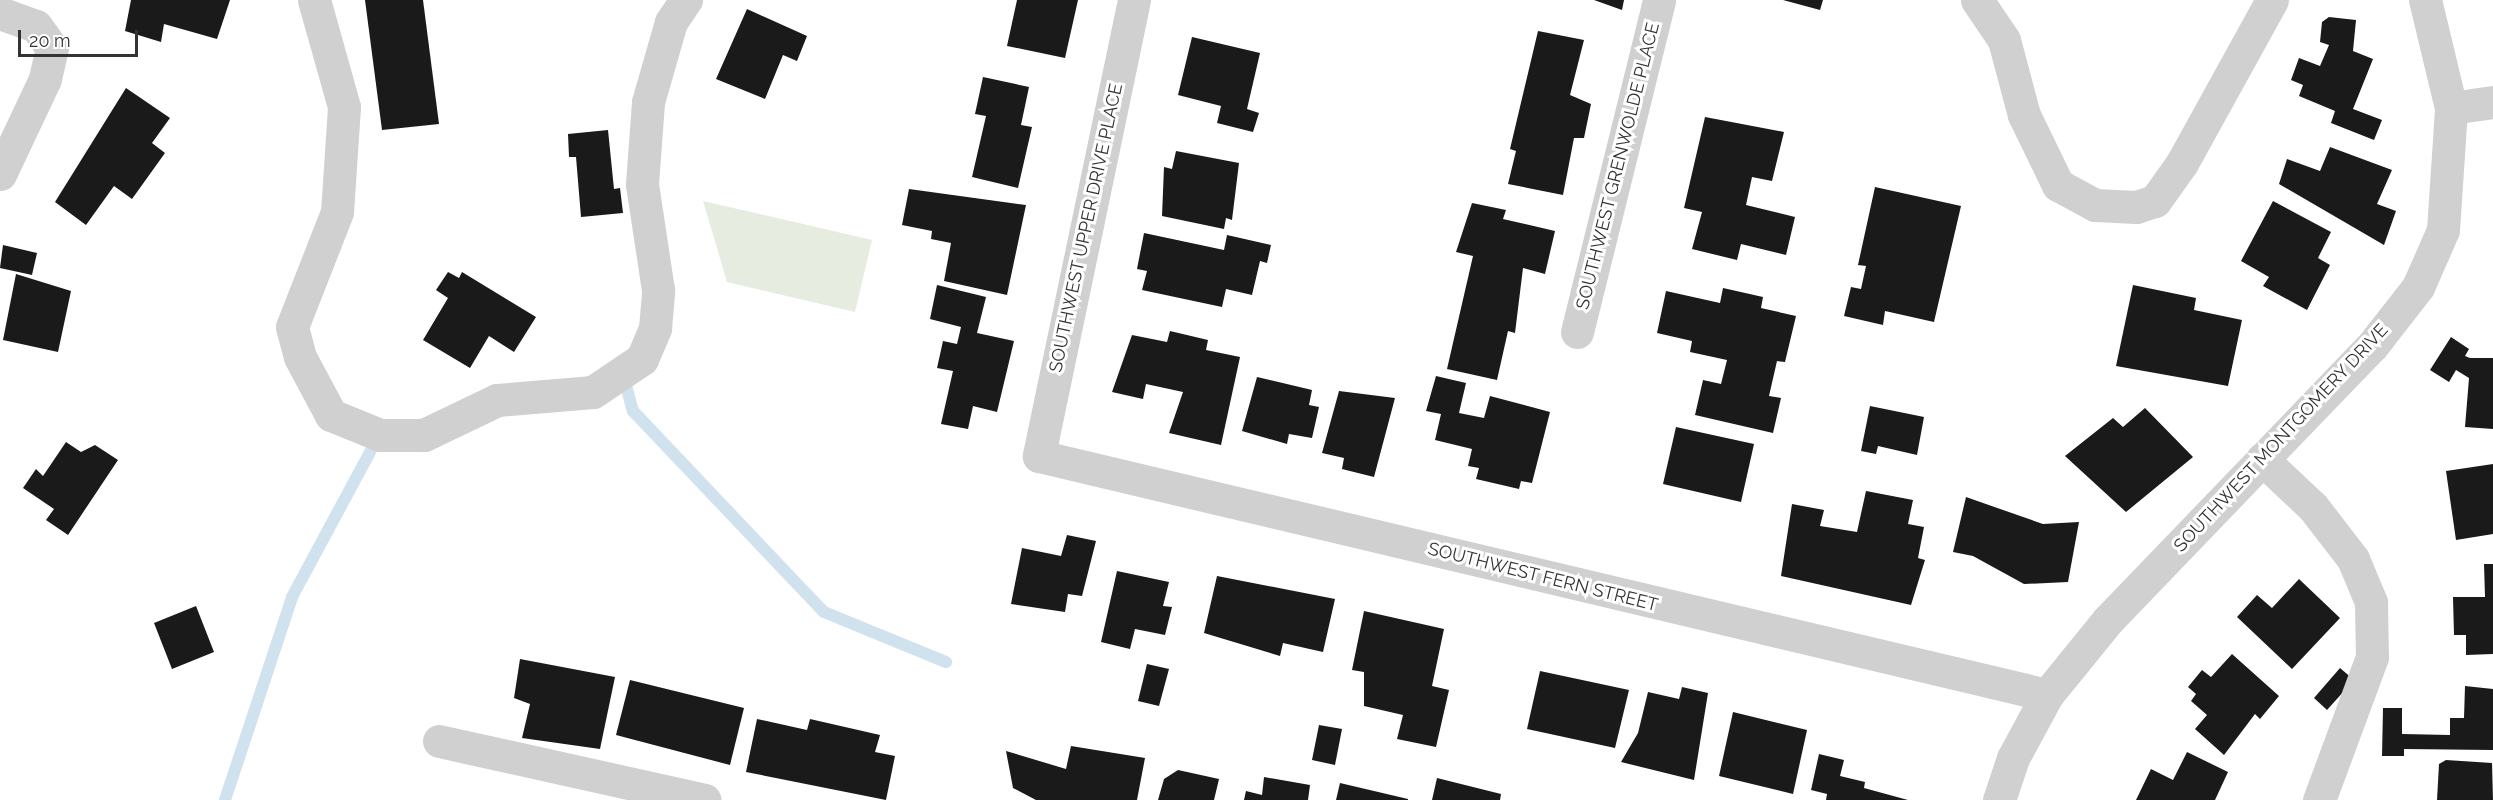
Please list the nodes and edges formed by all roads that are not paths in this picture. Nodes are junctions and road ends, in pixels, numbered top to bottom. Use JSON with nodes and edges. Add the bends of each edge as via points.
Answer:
{"nodes":[{"id":1,"x":314,"y":0,"type":"edge"},
{"id":2,"x":686,"y":0,"type":"edge"},
{"id":3,"x":1134,"y":0,"type":"edge"},
{"id":4,"x":1659,"y":0,"type":"edge"},
{"id":5,"x":1977,"y":0,"type":"edge"},
{"id":6,"x":2272,"y":0,"type":"edge"},
{"id":7,"x":2425,"y":0,"type":"edge"},
{"id":8,"x":0,"y":12,"type":"edge"},
{"id":9,"x":2493,"y":102,"type":"edge"},
{"id":10,"x":2451,"y":108,"type":"junction"},
{"id":11,"x":0,"y":174,"type":"edge"},
{"id":12,"x":1577,"y":332,"type":"dead end"},
{"id":13,"x":1039,"y":456,"type":"joint"},
{"id":14,"x":2262,"y":459,"type":"junction"},
{"id":15,"x":2047,"y":695,"type":"junction"},
{"id":16,"x":440,"y":741,"type":"dead end"},
{"id":17,"x":705,"y":800,"type":"edge"},
{"id":18,"x":1999,"y":800,"type":"edge"},
{"id":19,"x":2319,"y":800,"type":"edge"}],
"edges":[{"from":1,"to":2,"type":"street","via":[[344,107],[337,212],[292,327],[297,347],[331,415],[380,435],[424,435],[497,400],[593,392],[642,359],[655,328],[658,290],[642,184],[648,102],[671,22]]},
{"from":3,"to":13,"type":"street","name":"SOUTHWEST UPPER DRIVE PLACE"},
{"from":4,"to":12,"type":"street","name":"SOUTHWEST GRENWOLDE PLACE"},
{"from":5,"to":6,"type":"street","via":[[2004,40],[2024,115],[2058,185],[2095,205],[2136,207],[2155,201],[2182,163]]},
{"from":7,"to":10,"type":"street","name":"SOUTHWEST MONTGOMERY DRIVE"},
{"from":8,"to":11,"type":"street","via":[[36,26],[52,48],[45,79]]},
{"from":9,"to":10,"type":"street"},
{"from":10,"to":14,"type":"street","name":"SOUTHWEST MONTGOMERY DRIVE","via":[[2443,230],[2418,287],[2372,346]]},
{"from":13,"to":15,"type":"street","name":"SOUTHWEST FERN STREET"},
{"from":14,"to":15,"type":"street","name":"SOUTHWEST MONTGOMERY DRIVE","via":[[2108,620]]},
{"from":14,"to":19,"type":"street","via":[[2313,507],[2353,559],[2371,602],[2372,657]]},
{"from":15,"to":18,"type":"street","name":"SOUTHWEST MONTGOMERY DRIVE","via":[[2013,758]]},
{"from":16,"to":17,"type":"street"}]}
